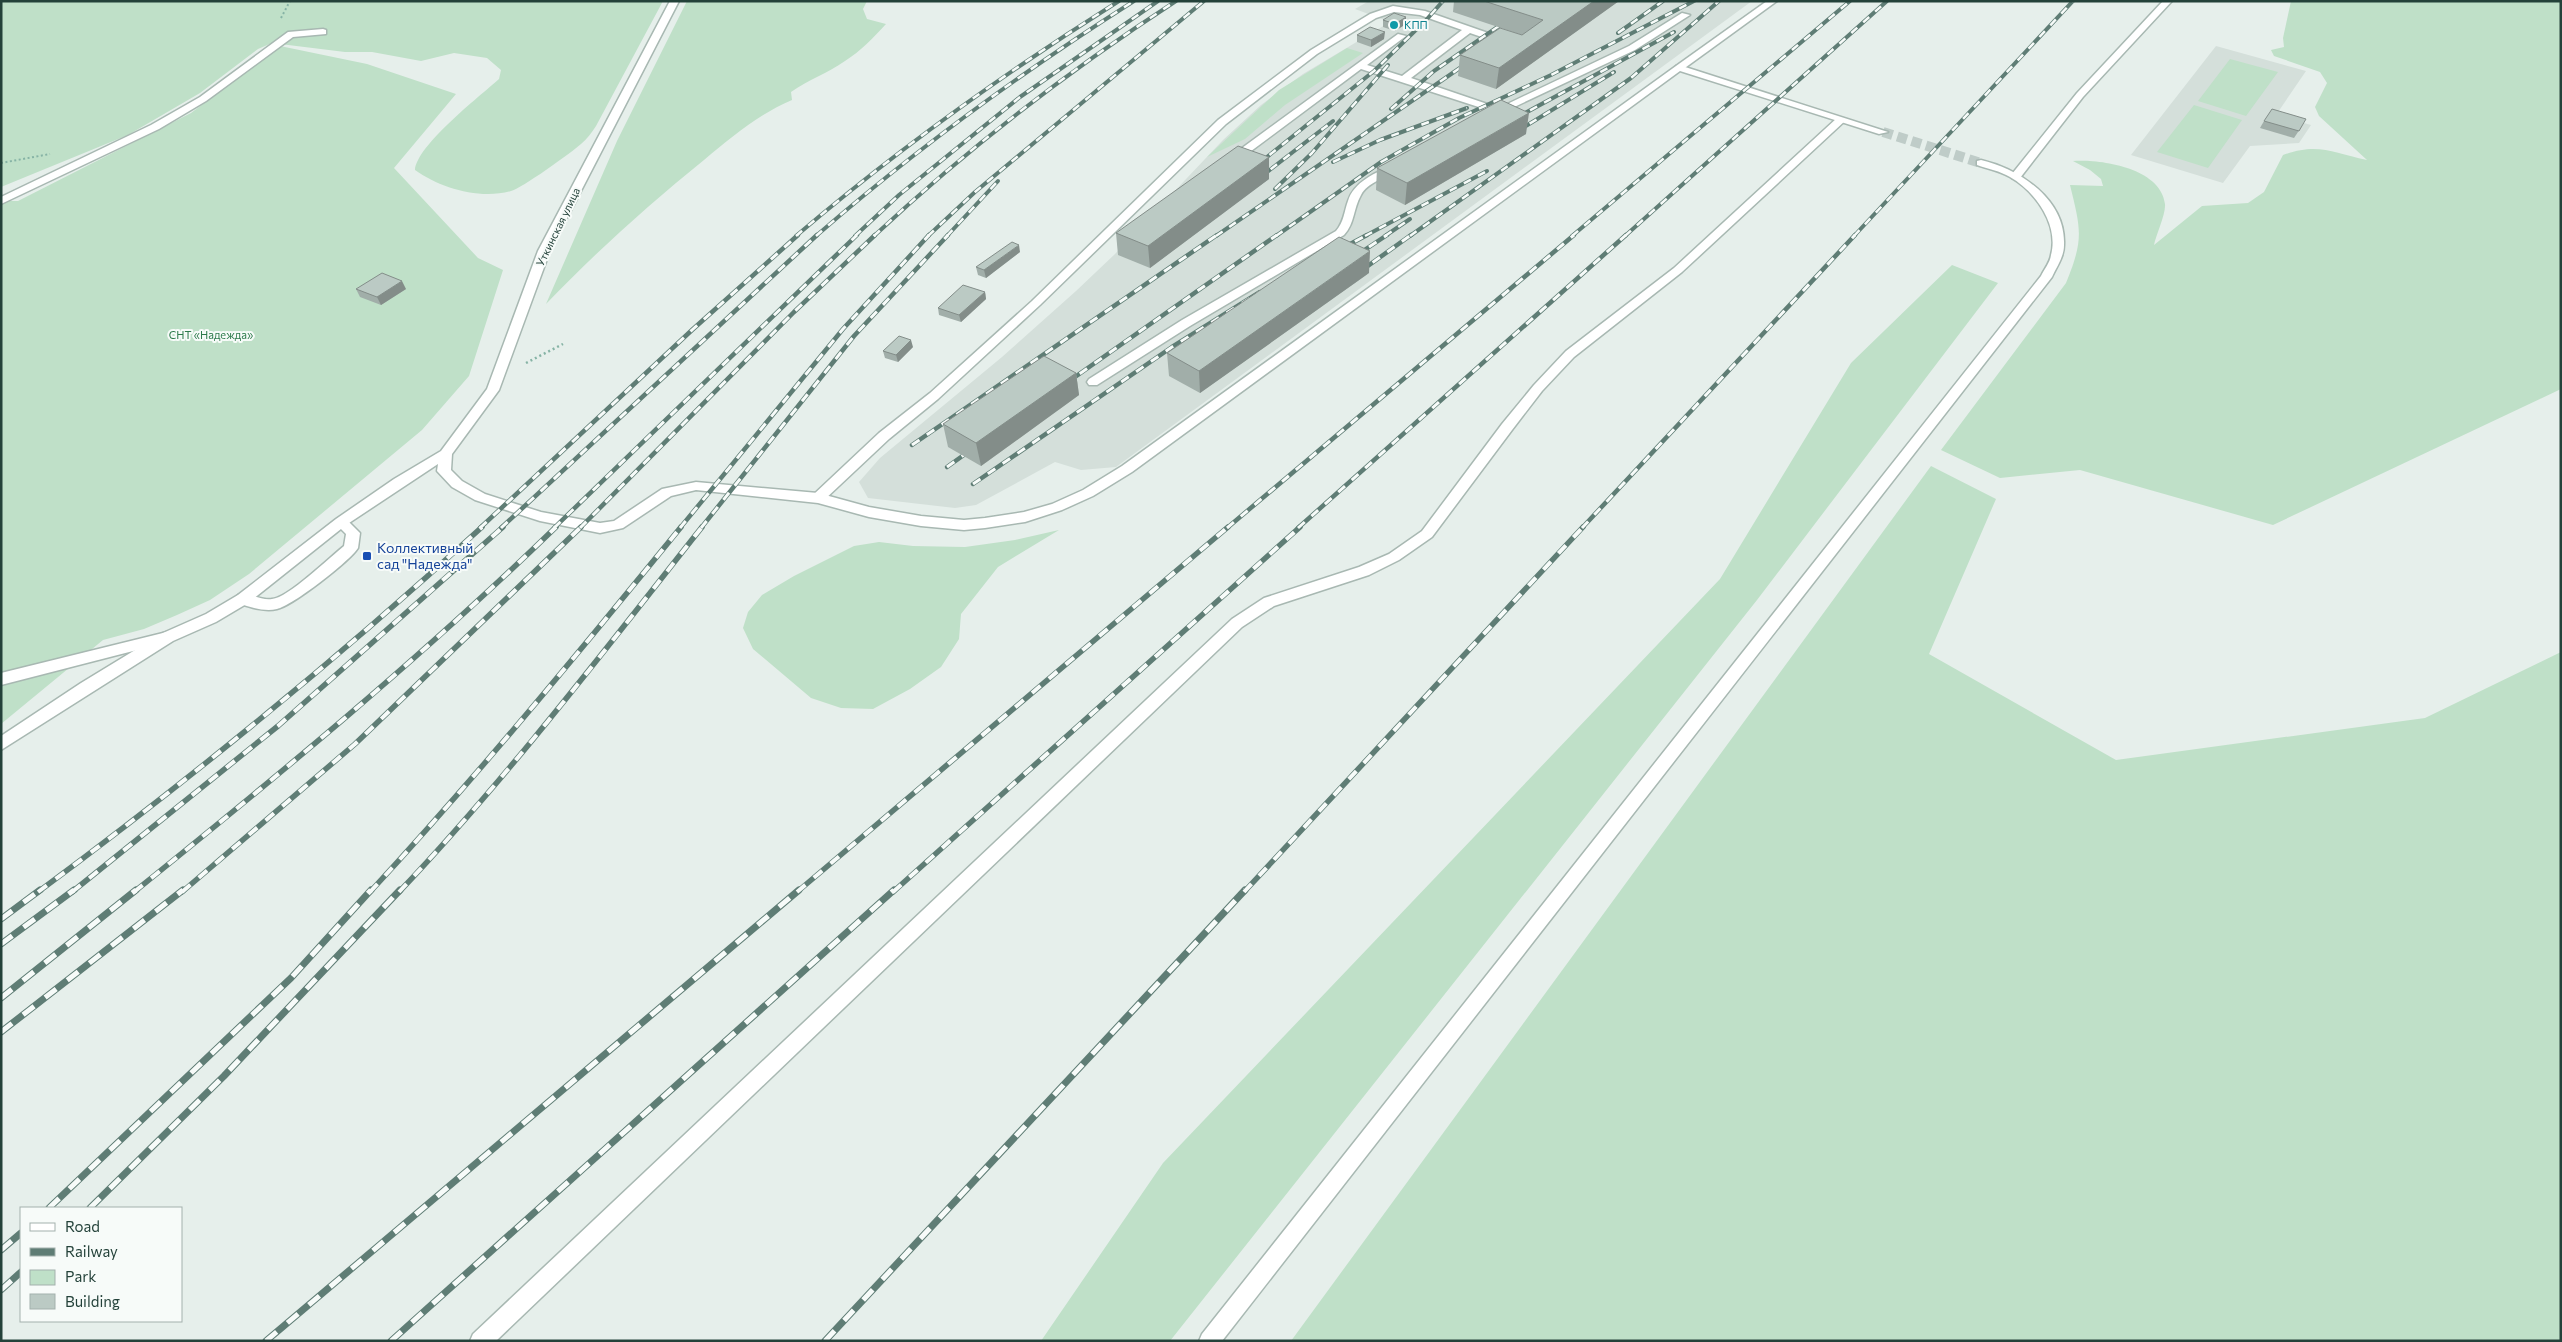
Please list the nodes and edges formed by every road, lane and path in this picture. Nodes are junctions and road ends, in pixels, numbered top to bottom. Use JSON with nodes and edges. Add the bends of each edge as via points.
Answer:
{"nodes":[{"id":1,"x":675,"y":1,"type":"edge"},
{"id":2,"x":1404,"y":1,"type":"edge"},
{"id":3,"x":1773,"y":1,"type":"edge"},
{"id":4,"x":2168,"y":1,"type":"edge"},
{"id":5,"x":1393,"y":9,"type":"junction"},
{"id":6,"x":1685,"y":15,"type":"dead end"},
{"id":7,"x":1469,"y":29,"type":"junction"},
{"id":8,"x":323,"y":32,"type":"dead end"},
{"id":9,"x":1401,"y":36,"type":"dead end"},
{"id":10,"x":1520,"y":47,"type":"edge"},
{"id":11,"x":1360,"y":66,"type":"junction"},
{"id":12,"x":1679,"y":68,"type":"junction"},
{"id":13,"x":1404,"y":79,"type":"junction"},
{"id":14,"x":1499,"y":111,"type":"junction"},
{"id":15,"x":1841,"y":120,"type":"junction"},
{"id":16,"x":1482,"y":121,"type":"edge"},
{"id":17,"x":1883,"y":132,"type":"tunnel mouth"},
{"id":18,"x":1405,"y":163,"type":"edge"},
{"id":19,"x":1980,"y":163,"type":"tunnel mouth"},
{"id":20,"x":1224,"y":166,"type":"edge"},
{"id":21,"x":2016,"y":176,"type":"junction"},
{"id":22,"x":1,"y":200,"type":"edge"},
{"id":23,"x":1093,"y":382,"type":"dead end"},
{"id":24,"x":446,"y":454,"type":"junction"},
{"id":25,"x":818,"y":498,"type":"junction"},
{"id":26,"x":341,"y":522,"type":"junction"},
{"id":27,"x":243,"y":599,"type":"junction"},
{"id":28,"x":168,"y":637,"type":"junction"},
{"id":29,"x":1,"y":679,"type":"edge"},
{"id":30,"x":1,"y":744,"type":"edge"},
{"id":31,"x":480,"y":1341,"type":"edge"},
{"id":32,"x":1209,"y":1341,"type":"edge"}],
"edges":[{"from":1,"to":24,"type":"street","name":"Уткинская улица","via":[[544,250],[493,390]]},
{"from":2,"to":5,"type":"street"},
{"from":3,"to":12,"type":"street"},
{"from":4,"to":21,"type":"street","via":[[2080,95]]},
{"from":5,"to":7,"type":"street","via":[[1413,10]]},
{"from":5,"to":25,"type":"street","via":[[1373,16],[1314,52],[1222,122],[1036,303]]},
{"from":6,"to":14,"type":"street","via":[[1632,48]]},
{"from":7,"to":10,"type":"street"},
{"from":7,"to":13,"type":"street"},
{"from":8,"to":22,"type":"street","via":[[291,34],[203,99],[155,126]]},
{"from":9,"to":11,"type":"street"},
{"from":11,"to":13,"type":"street"},
{"from":11,"to":20,"type":"street"},
{"from":12,"to":15,"type":"street"},
{"from":12,"to":25,"type":"street","via":[[1167,442],[1088,493],[1042,512],[964,524],[892,517]]},
{"from":13,"to":14,"type":"street"},
{"from":14,"to":16,"type":"street"},
{"from":15,"to":17,"type":"street"},
{"from":15,"to":31,"type":"street","via":[[1678,270],[1570,354],[1507,427],[1428,534],[1394,557],[1269,602],[1237,622]]},
{"from":18,"to":23,"type":"street","via":[[1361,188],[1355,196],[1350,222],[1340,232]]},
{"from":19,"to":21,"type":"street"},
{"from":21,"to":32,"type":"street","via":[[2038,195],[2049,211],[2058,236],[2058,256],[2046,276]]},
{"from":24,"to":25,"type":"street","via":[[444,470],[457,484],[480,496],[540,516],[600,528],[618,525],[667,492],[696,486]]},
{"from":24,"to":26,"type":"street"},
{"from":26,"to":27,"type":"street"},
{"from":26,"to":27,"type":"street","via":[[353,533],[350,548],[312,579],[278,604],[257,604]]},
{"from":27,"to":28,"type":"street"},
{"from":28,"to":29,"type":"street"},
{"from":28,"to":30,"type":"street"}]}
